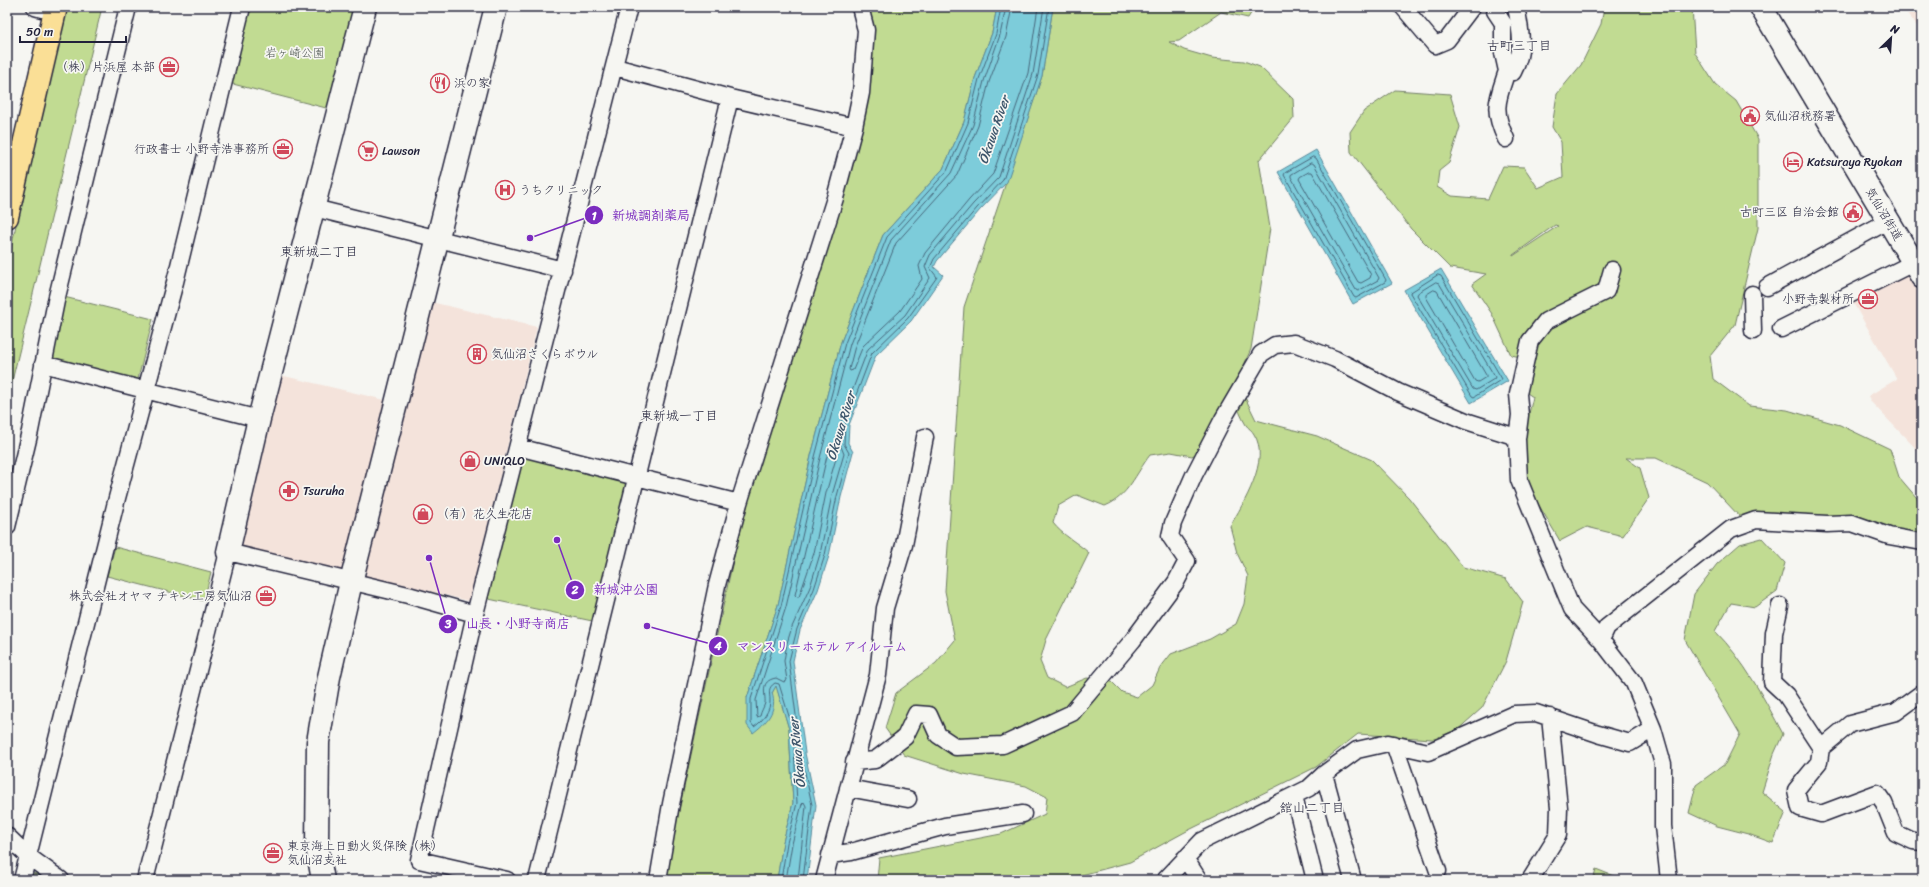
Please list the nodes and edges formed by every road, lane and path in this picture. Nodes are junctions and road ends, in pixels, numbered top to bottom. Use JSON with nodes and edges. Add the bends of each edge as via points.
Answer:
{"nodes":[{"id":1,"x":128,"y":7,"type":"edge"},
{"id":2,"x":242,"y":7,"type":"edge"},
{"id":3,"x":365,"y":7,"type":"edge"},
{"id":4,"x":496,"y":7,"type":"edge"},
{"id":5,"x":629,"y":7,"type":"edge"},
{"id":6,"x":860,"y":7,"type":"edge"},
{"id":7,"x":1403,"y":7,"type":"edge"},
{"id":8,"x":1472,"y":7,"type":"edge"},
{"id":9,"x":1516,"y":7,"type":"edge"},
{"id":10,"x":1761,"y":7,"type":"edge"},
{"id":11,"x":44,"y":8,"type":"edge"},
{"id":12,"x":1495,"y":11,"type":"dead end"},
{"id":13,"x":615,"y":67,"type":"junction"},
{"id":14,"x":1507,"y":71,"type":"junction"},
{"id":15,"x":730,"y":98,"type":"junction"},
{"id":16,"x":854,"y":127,"type":"junction"},
{"id":17,"x":1506,"y":139,"type":"dead end"},
{"id":18,"x":314,"y":208,"type":"junction"},
{"id":19,"x":7,"y":216,"type":"edge"},
{"id":20,"x":1888,"y":221,"type":"junction"},
{"id":21,"x":438,"y":238,"type":"junction"},
{"id":22,"x":563,"y":270,"type":"junction"},
{"id":23,"x":1612,"y":270,"type":"dead end"},
{"id":24,"x":1918,"y":270,"type":"edge"},
{"id":25,"x":1767,"y":287,"type":"dead end"},
{"id":26,"x":1752,"y":294,"type":"dead end"},
{"id":27,"x":1781,"y":329,"type":"dead end"},
{"id":28,"x":1753,"y":331,"type":"dead end"},
{"id":29,"x":43,"y":364,"type":"junction"},
{"id":30,"x":147,"y":390,"type":"junction"},
{"id":31,"x":259,"y":419,"type":"junction"},
{"id":32,"x":925,"y":437,"type":"dead end"},
{"id":33,"x":1517,"y":439,"type":"junction"},
{"id":34,"x":518,"y":447,"type":"junction"},
{"id":35,"x":637,"y":478,"type":"junction"},
{"id":36,"x":739,"y":503,"type":"junction"},
{"id":37,"x":7,"y":527,"type":"edge"},
{"id":38,"x":1922,"y":542,"type":"edge"},
{"id":39,"x":228,"y":552,"type":"junction"},
{"id":40,"x":351,"y":582,"type":"junction"},
{"id":41,"x":1780,"y":606,"type":"dead end"},
{"id":42,"x":475,"y":614,"type":"junction"},
{"id":43,"x":1601,"y":640,"type":"junction"},
{"id":44,"x":1922,"y":693,"type":"edge"},
{"id":45,"x":1550,"y":717,"type":"junction"},
{"id":46,"x":1653,"y":729,"type":"junction"},
{"id":47,"x":1394,"y":744,"type":"junction"},
{"id":48,"x":1821,"y":748,"type":"junction"},
{"id":49,"x":854,"y":762,"type":"junction"},
{"id":50,"x":1324,"y":774,"type":"junction"},
{"id":51,"x":848,"y":788,"type":"junction"},
{"id":52,"x":1294,"y":796,"type":"junction"},
{"id":53,"x":908,"y":799,"type":"dead end"},
{"id":54,"x":1024,"y":814,"type":"dead end"},
{"id":55,"x":7,"y":836,"type":"edge"},
{"id":56,"x":1922,"y":842,"type":"edge"},
{"id":57,"x":830,"y":855,"type":"junction"},
{"id":58,"x":28,"y":856,"type":"junction"},
{"id":59,"x":1185,"y":858,"type":"junction"},
{"id":60,"x":1438,"y":871,"type":"dead end"},
{"id":61,"x":499,"y":879,"type":"edge"},
{"id":62,"x":22,"y":880,"type":"edge"},
{"id":63,"x":61,"y":880,"type":"edge"},
{"id":64,"x":145,"y":880,"type":"edge"},
{"id":65,"x":323,"y":880,"type":"edge"},
{"id":66,"x":537,"y":880,"type":"edge"},
{"id":67,"x":658,"y":880,"type":"edge"},
{"id":68,"x":824,"y":880,"type":"edge"},
{"id":69,"x":1165,"y":880,"type":"edge"},
{"id":70,"x":1199,"y":880,"type":"edge"},
{"id":71,"x":1315,"y":880,"type":"edge"},
{"id":72,"x":1353,"y":880,"type":"edge"},
{"id":73,"x":1530,"y":880,"type":"edge"},
{"id":74,"x":1669,"y":880,"type":"edge"}],
"edges":[{"from":1,"to":29,"type":"street"},
{"from":2,"to":30,"type":"street"},
{"from":3,"to":18,"type":"street"},
{"from":4,"to":21,"type":"street"},
{"from":5,"to":13,"type":"street"},
{"from":6,"to":16,"type":"street","via":[[866,30],[861,93]]},
{"from":7,"to":8,"type":"street","via":[[1435,45],[1447,40]]},
{"from":9,"to":14,"type":"street","via":[[1522,36],[1520,60],[1513,72]]},
{"from":10,"to":20,"type":"street","name":"気仙沼街道"},
{"from":11,"to":19,"type":"highway"},
{"from":12,"to":14,"type":"street","via":[[1503,23]]},
{"from":13,"to":15,"type":"street"},
{"from":13,"to":22,"type":"street"},
{"from":14,"to":17,"type":"street","via":[[1497,100],[1497,120]]},
{"from":15,"to":16,"type":"street"},
{"from":15,"to":35,"type":"street"},
{"from":16,"to":36,"type":"street","via":[[835,198]]},
{"from":18,"to":21,"type":"street"},
{"from":18,"to":31,"type":"street"},
{"from":20,"to":24,"type":"street","name":"気仙沼街道"},
{"from":20,"to":25,"type":"street"},
{"from":21,"to":22,"type":"street"},
{"from":21,"to":40,"type":"street"},
{"from":22,"to":34,"type":"street"},
{"from":23,"to":33,"type":"street","via":[[1606,291],[1546,321],[1530,342],[1518,394],[1520,415]]},
{"from":24,"to":27,"type":"street"},
{"from":26,"to":28,"type":"street"},
{"from":29,"to":30,"type":"street"},
{"from":29,"to":37,"type":"street"},
{"from":30,"to":31,"type":"street"},
{"from":30,"to":58,"type":"street","via":[[117,498]]},
{"from":31,"to":39,"type":"street"},
{"from":32,"to":49,"type":"street","via":[[904,545],[885,608],[878,675]]},
{"from":33,"to":43,"type":"street","via":[[1519,480],[1572,609]]},
{"from":33,"to":49,"type":"street","via":[[1510,434],[1466,421],[1398,392],[1334,359],[1294,343],[1275,345],[1261,354],[1227,413],[1194,475],[1173,523],[1170,536],[1187,561],[1176,582],[1133,640],[1072,713],[1003,745],[956,747],[938,735],[930,714],[916,714],[905,736],[874,760]]},
{"from":34,"to":35,"type":"street"},
{"from":34,"to":42,"type":"street"},
{"from":35,"to":36,"type":"street"},
{"from":35,"to":66,"type":"street"},
{"from":36,"to":67,"type":"street","via":[[714,601],[670,804]]},
{"from":38,"to":43,"type":"street","via":[[1889,536],[1852,524],[1756,520],[1731,529],[1607,627]]},
{"from":39,"to":40,"type":"street"},
{"from":39,"to":64,"type":"street"},
{"from":40,"to":42,"type":"street"},
{"from":40,"to":65,"type":"street","via":[[329,677],[318,742],[317,847]]},
{"from":41,"to":48,"type":"street","via":[[1774,633],[1772,682],[1786,695]]},
{"from":42,"to":61,"type":"street","via":[[419,860]]},
{"from":43,"to":46,"type":"street","via":[[1634,684]]},
{"from":44,"to":48,"type":"street","via":[[1896,712],[1850,724]]},
{"from":45,"to":46,"type":"street","via":[[1630,743]]},
{"from":45,"to":47,"type":"street","via":[[1536,712],[1514,714],[1428,752]]},
{"from":45,"to":73,"type":"street","via":[[1559,808],[1558,835]]},
{"from":46,"to":74,"type":"street","via":[[1663,764],[1663,826]]},
{"from":47,"to":50,"type":"street","via":[[1357,750]]},
{"from":47,"to":60,"type":"street"},
{"from":48,"to":56,"type":"street","via":[[1819,762],[1796,790],[1800,808],[1821,814],[1877,793],[1884,803],[1896,833]]},
{"from":49,"to":51,"type":"street"},
{"from":50,"to":52,"type":"street","via":[[1309,788]]},
{"from":50,"to":72,"type":"street"},
{"from":51,"to":53,"type":"street"},
{"from":51,"to":57,"type":"street"},
{"from":52,"to":59,"type":"street","via":[[1202,841]]},
{"from":52,"to":71,"type":"street"},
{"from":54,"to":57,"type":"street","via":[[945,826],[851,852]]},
{"from":55,"to":58,"type":"street"},
{"from":57,"to":68,"type":"street"},
{"from":58,"to":62,"type":"street"},
{"from":58,"to":63,"type":"street"},
{"from":59,"to":69,"type":"street"},
{"from":59,"to":70,"type":"street"}]}
